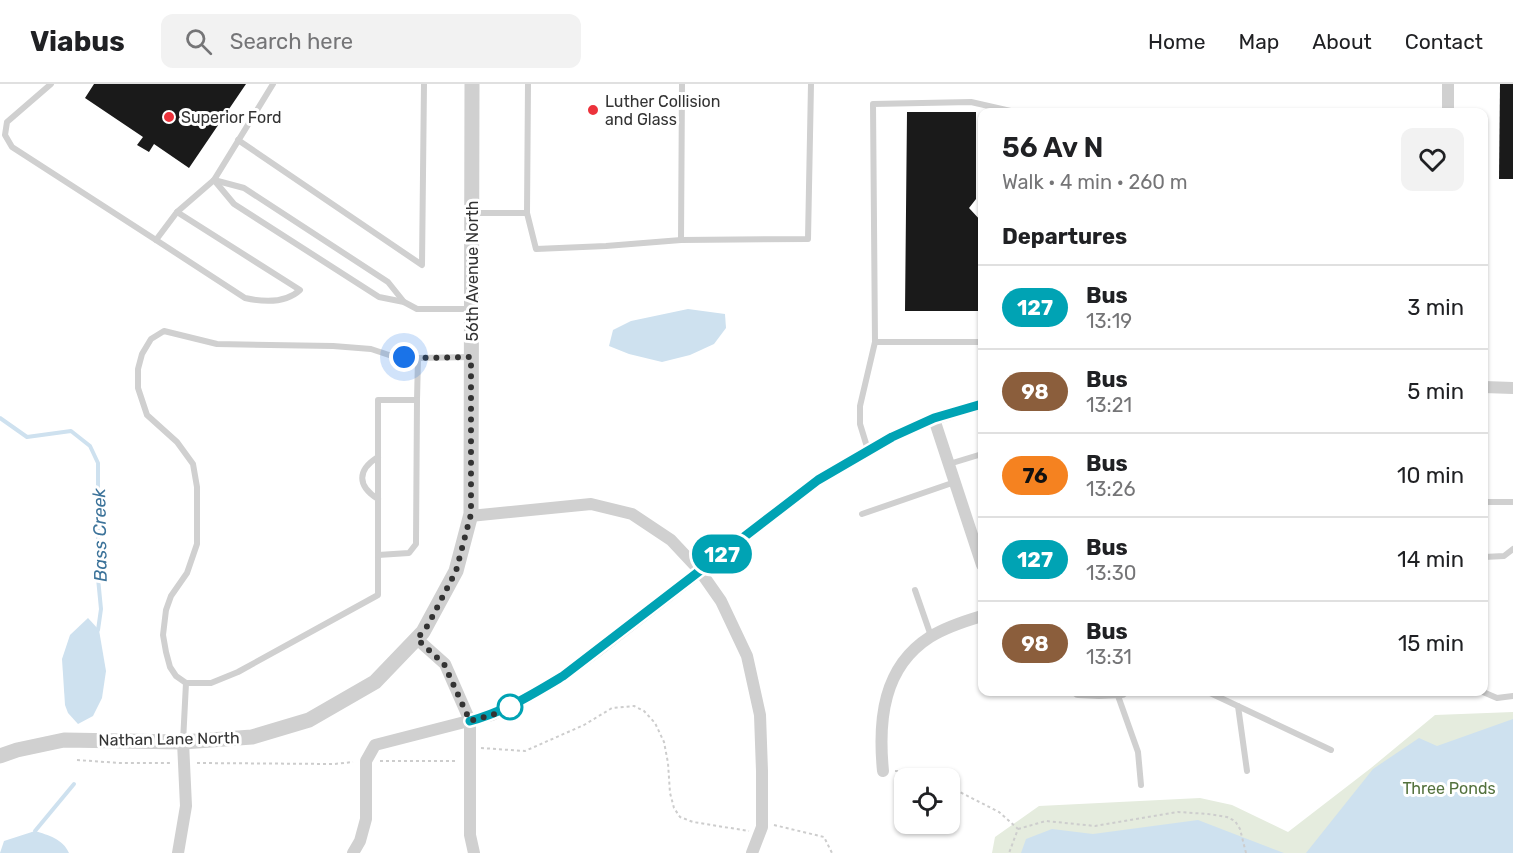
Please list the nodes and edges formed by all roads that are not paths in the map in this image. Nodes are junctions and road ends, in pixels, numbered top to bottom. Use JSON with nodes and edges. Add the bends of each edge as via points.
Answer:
{"nodes":[{"id":1,"x":51,"y":84,"type":"edge"},
{"id":2,"x":273,"y":84,"type":"edge"},
{"id":3,"x":424,"y":84,"type":"edge"},
{"id":4,"x":472,"y":84,"type":"edge"},
{"id":5,"x":528,"y":84,"type":"edge"},
{"id":6,"x":682,"y":84,"type":"edge"},
{"id":7,"x":811,"y":84,"type":"edge"},
{"id":8,"x":1448,"y":84,"type":"edge"},
{"id":9,"x":997,"y":108,"type":"edge"},
{"id":10,"x":1448,"y":108,"type":"edge"},
{"id":11,"x":238,"y":140,"type":"junction"},
{"id":12,"x":214,"y":180,"type":"junction"},
{"id":13,"x":177,"y":212,"type":"junction"},
{"id":14,"x":472,"y":213,"type":"junction"},
{"id":15,"x":527,"y":213,"type":"junction"},
{"id":16,"x":156,"y":240,"type":"junction"},
{"id":17,"x":681,"y":240,"type":"junction"},
{"id":18,"x":404,"y":302,"type":"junction"},
{"id":19,"x":472,"y":309,"type":"junction"},
{"id":20,"x":875,"y":342,"type":"junction"},
{"id":21,"x":978,"y":342,"type":"edge"},
{"id":22,"x":471,"y":357,"type":"junction"},
{"id":23,"x":418,"y":358,"type":"junction"},
{"id":24,"x":1488,"y":387,"type":"edge"},
{"id":25,"x":1513,"y":388,"type":"edge"},
{"id":26,"x":417,"y":399,"type":"junction"},
{"id":27,"x":978,"y":405,"type":"edge"},
{"id":28,"x":934,"y":418,"type":"junction"},
{"id":29,"x":868,"y":450,"type":"junction"},
{"id":30,"x":978,"y":455,"type":"edge"},
{"id":31,"x":378,"y":457,"type":"junction"},
{"id":32,"x":950,"y":464,"type":"junction"},
{"id":33,"x":955,"y":482,"type":"junction"},
{"id":34,"x":378,"y":499,"type":"junction"},
{"id":35,"x":1488,"y":502,"type":"edge"},
{"id":36,"x":1513,"y":502,"type":"edge"},
{"id":37,"x":862,"y":514,"type":"dead end"},
{"id":38,"x":470,"y":516,"type":"junction"},
{"id":39,"x":1513,"y":549,"type":"edge"},
{"id":40,"x":978,"y":553,"type":"edge"},
{"id":41,"x":378,"y":555,"type":"junction"},
{"id":42,"x":1488,"y":557,"type":"edge"},
{"id":43,"x":700,"y":571,"type":"junction"},
{"id":44,"x":915,"y":590,"type":"dead end"},
{"id":45,"x":978,"y":618,"type":"edge"},
{"id":46,"x":931,"y":636,"type":"junction"},
{"id":47,"x":417,"y":639,"type":"junction"},
{"id":48,"x":186,"y":683,"type":"junction"},
{"id":49,"x":1488,"y":694,"type":"edge"},
{"id":50,"x":1118,"y":696,"type":"edge"},
{"id":51,"x":1217,"y":696,"type":"edge"},
{"id":52,"x":1513,"y":696,"type":"edge"},
{"id":53,"x":1238,"y":706,"type":"junction"},
{"id":54,"x":470,"y":721,"type":"junction"},
{"id":55,"x":183,"y":742,"type":"junction"},
{"id":56,"x":1331,"y":750,"type":"dead end"},
{"id":57,"x":0,"y":756,"type":"edge"},
{"id":58,"x":883,"y":771,"type":"road end"},
{"id":59,"x":1247,"y":771,"type":"dead end"},
{"id":60,"x":1141,"y":784,"type":"dead end"},
{"id":61,"x":178,"y":853,"type":"edge"},
{"id":62,"x":352,"y":853,"type":"edge"},
{"id":63,"x":474,"y":853,"type":"edge"},
{"id":64,"x":752,"y":853,"type":"edge"}],
"edges":[{"from":1,"to":16,"type":"lane","via":[[7,122],[5,135],[12,147]]},
{"from":2,"to":11,"type":"lane"},
{"from":3,"to":11,"type":"lane","via":[[423,265]]},
{"from":4,"to":14,"type":"street","name":"56th Avenue North"},
{"from":5,"to":15,"type":"lane"},
{"from":6,"to":17,"type":"lane"},
{"from":7,"to":17,"type":"lane","via":[[808,239]]},
{"from":8,"to":10,"type":"street"},
{"from":9,"to":20,"type":"lane","via":[[971,102],[873,104]]},
{"from":11,"to":12,"type":"lane"},
{"from":12,"to":13,"type":"lane"},
{"from":12,"to":18,"type":"lane","via":[[244,188],[388,282]]},
{"from":12,"to":18,"type":"lane","via":[[234,204],[282,235],[379,297]]},
{"from":13,"to":16,"type":"lane"},
{"from":13,"to":16,"type":"lane","via":[[300,290],[285,300],[244,298]]},
{"from":14,"to":15,"type":"lane"},
{"from":14,"to":19,"type":"street","name":"56th Avenue North"},
{"from":15,"to":17,"type":"lane","via":[[536,249]]},
{"from":18,"to":19,"type":"lane","via":[[417,309]]},
{"from":19,"to":22,"type":"street","name":"56th Avenue North"},
{"from":20,"to":21,"type":"lane"},
{"from":20,"to":29,"type":"lane","via":[[860,406],[860,424]]},
{"from":22,"to":23,"type":"lane"},
{"from":22,"to":38,"type":"street","name":"56th Avenue North"},
{"from":23,"to":26,"type":"lane"},
{"from":23,"to":48,"type":"lane","via":[[333,346],[217,344],[164,331],[151,339],[138,369],[138,388],[147,415],[177,442],[193,464],[197,488],[197,544],[187,573],[165,610],[163,635],[170,667]]},
{"from":24,"to":25,"type":"street"},
{"from":26,"to":31,"type":"lane","via":[[378,400]]},
{"from":26,"to":41,"type":"lane","via":[[416,544],[409,553]]},
{"from":27,"to":28,"type":"street"},
{"from":28,"to":29,"type":"street"},
{"from":28,"to":32,"type":"street"},
{"from":29,"to":43,"type":"street","via":[[818,480]]},
{"from":30,"to":32,"type":"lane"},
{"from":31,"to":34,"type":"lane"},
{"from":31,"to":34,"type":"lane","via":[[366,464],[363,474],[364,486]]},
{"from":32,"to":33,"type":"street"},
{"from":33,"to":37,"type":"lane"},
{"from":33,"to":40,"type":"street"},
{"from":34,"to":41,"type":"lane"},
{"from":35,"to":36,"type":"lane"},
{"from":38,"to":43,"type":"street","via":[[591,504],[632,514],[671,540]]},
{"from":38,"to":47,"type":"street","name":"56th Avenue North","via":[[456,571]]},
{"from":39,"to":42,"type":"lane","via":[[1504,556]]},
{"from":41,"to":48,"type":"lane","via":[[378,595],[238,672],[211,683]]},
{"from":43,"to":54,"type":"street","via":[[563,676],[492,715]]},
{"from":43,"to":64,"type":"street","via":[[721,601],[747,656],[760,715],[762,827]]},
{"from":44,"to":46,"type":"lane"},
{"from":45,"to":46,"type":"street"},
{"from":46,"to":58,"type":"street","via":[[900,667],[888,691],[881,717]]},
{"from":47,"to":54,"type":"street","via":[[444,664]]},
{"from":47,"to":55,"type":"street","name":"Nathan Lane North","via":[[375,682],[309,720],[252,737]]},
{"from":48,"to":55,"type":"lane"},
{"from":49,"to":52,"type":"lane","via":[[1497,698]]},
{"from":50,"to":60,"type":"lane","via":[[1138,752]]},
{"from":51,"to":53,"type":"lane"},
{"from":53,"to":56,"type":"lane"},
{"from":53,"to":59,"type":"lane"},
{"from":54,"to":62,"type":"street","via":[[375,745],[366,760],[366,819]]},
{"from":54,"to":63,"type":"street","via":[[470,835]]},
{"from":55,"to":57,"type":"street","name":"Nathan Lane North","via":[[64,740]]},
{"from":55,"to":61,"type":"street","via":[[186,806]]}]}
